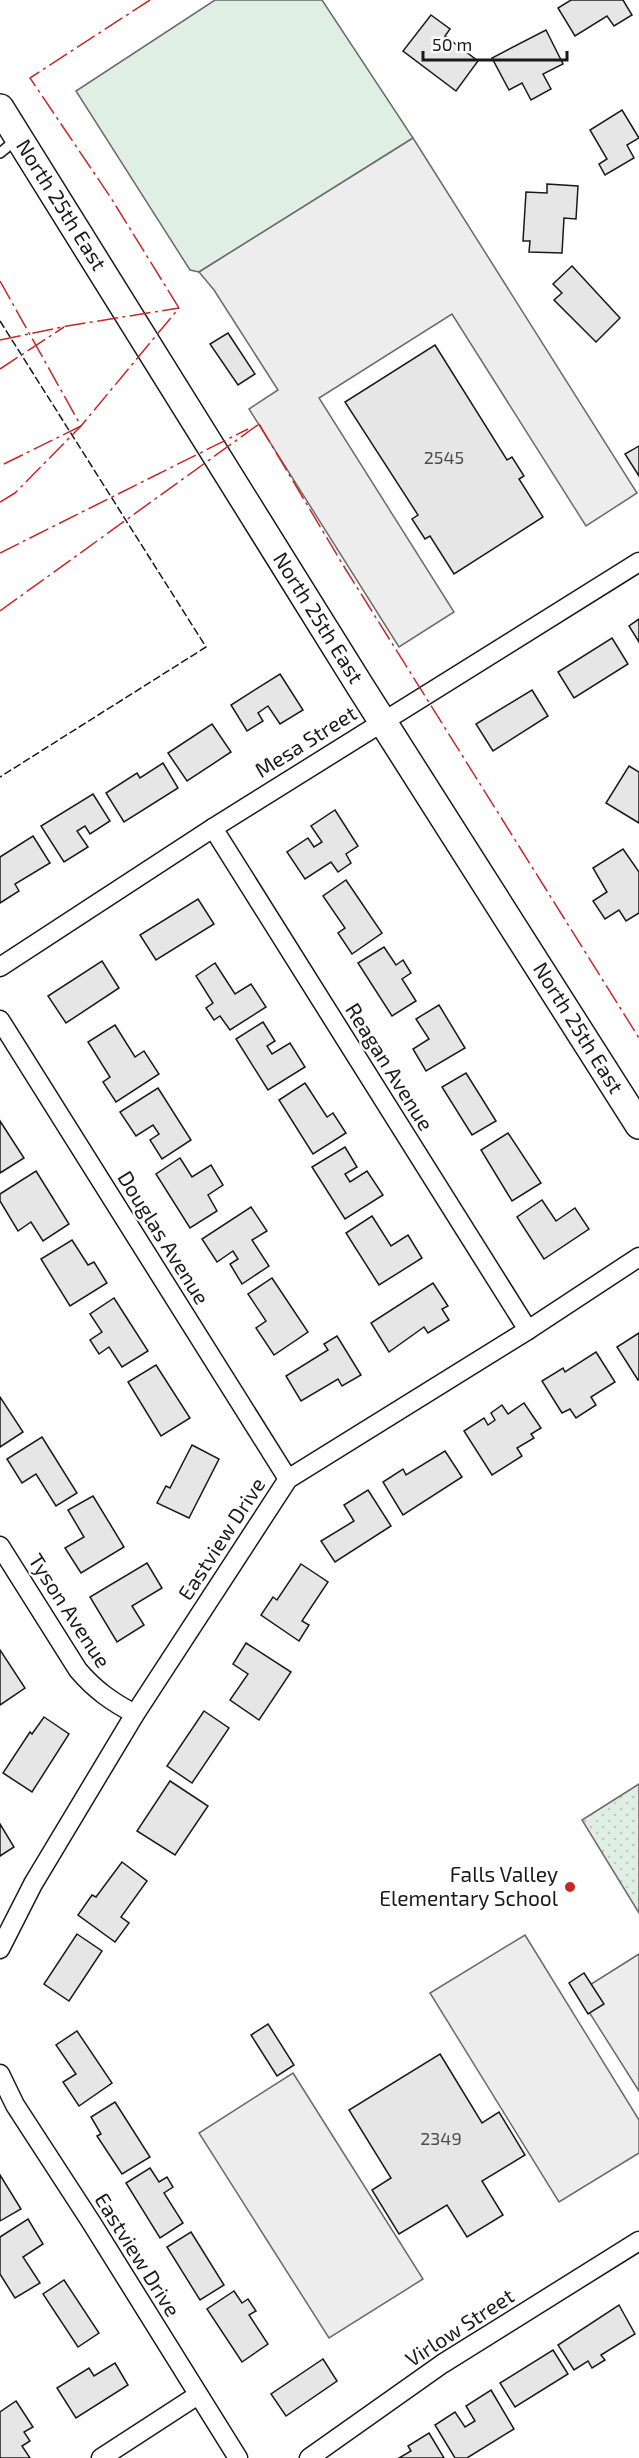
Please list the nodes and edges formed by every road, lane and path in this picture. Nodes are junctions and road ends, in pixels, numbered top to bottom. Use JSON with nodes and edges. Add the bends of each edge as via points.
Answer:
{"nodes":[{"id":1,"x":0,"y":108,"type":"edge"},
{"id":2,"x":10,"y":145,"type":"edge"},
{"id":3,"x":639,"y":562,"type":"edge"},
{"id":4,"x":382,"y":721,"type":"junction"},
{"id":5,"x":213,"y":828,"type":"junction"},
{"id":6,"x":0,"y":966,"type":"edge"},
{"id":7,"x":0,"y":1020,"type":"edge"},
{"id":8,"x":639,"y":1125,"type":"edge"},
{"id":9,"x":639,"y":1257,"type":"edge"},
{"id":10,"x":528,"y":1330,"type":"junction"},
{"id":11,"x":288,"y":1479,"type":"junction"},
{"id":12,"x":0,"y":1546,"type":"edge"},
{"id":13,"x":135,"y":1714,"type":"junction"},
{"id":14,"x":0,"y":1949,"type":"edge"},
{"id":15,"x":0,"y":2074,"type":"edge"},
{"id":16,"x":639,"y":2241,"type":"edge"},
{"id":17,"x":198,"y":2395,"type":"junction"},
{"id":18,"x":101,"y":2458,"type":"edge"},
{"id":19,"x":238,"y":2458,"type":"edge"},
{"id":20,"x":309,"y":2458,"type":"edge"}],
"edges":[{"from":1,"to":2,"type":"main road","name":"North 25th East"},
{"from":2,"to":4,"type":"main road","name":"North 25th East"},
{"from":3,"to":4,"type":"street","name":"Mesa Street"},
{"from":4,"to":5,"type":"street","name":"Mesa Street"},
{"from":4,"to":8,"type":"main road","name":"North 25th East"},
{"from":5,"to":6,"type":"street","name":"Mesa Street"},
{"from":5,"to":10,"type":"street","name":"Reagan Avenue"},
{"from":7,"to":11,"type":"street","name":"Douglas Avenue"},
{"from":9,"to":10,"type":"street","name":"Eastview Drive"},
{"from":10,"to":11,"type":"street","name":"Eastview Drive"},
{"from":11,"to":13,"type":"street","name":"Eastview Drive"},
{"from":12,"to":13,"type":"street","name":"Tyson Avenue","via":[[78,1670],[108,1700]]},
{"from":13,"to":14,"type":"street","name":"Eastview Drive","via":[[33,1884]]},
{"from":15,"to":17,"type":"street","name":"Eastview Drive","via":[[15,2105]]},
{"from":16,"to":20,"type":"street","name":"Virlow Street","via":[[442,2364]]},
{"from":17,"to":18,"type":"street"},
{"from":17,"to":19,"type":"street","name":"Eastview Drive"}]}
